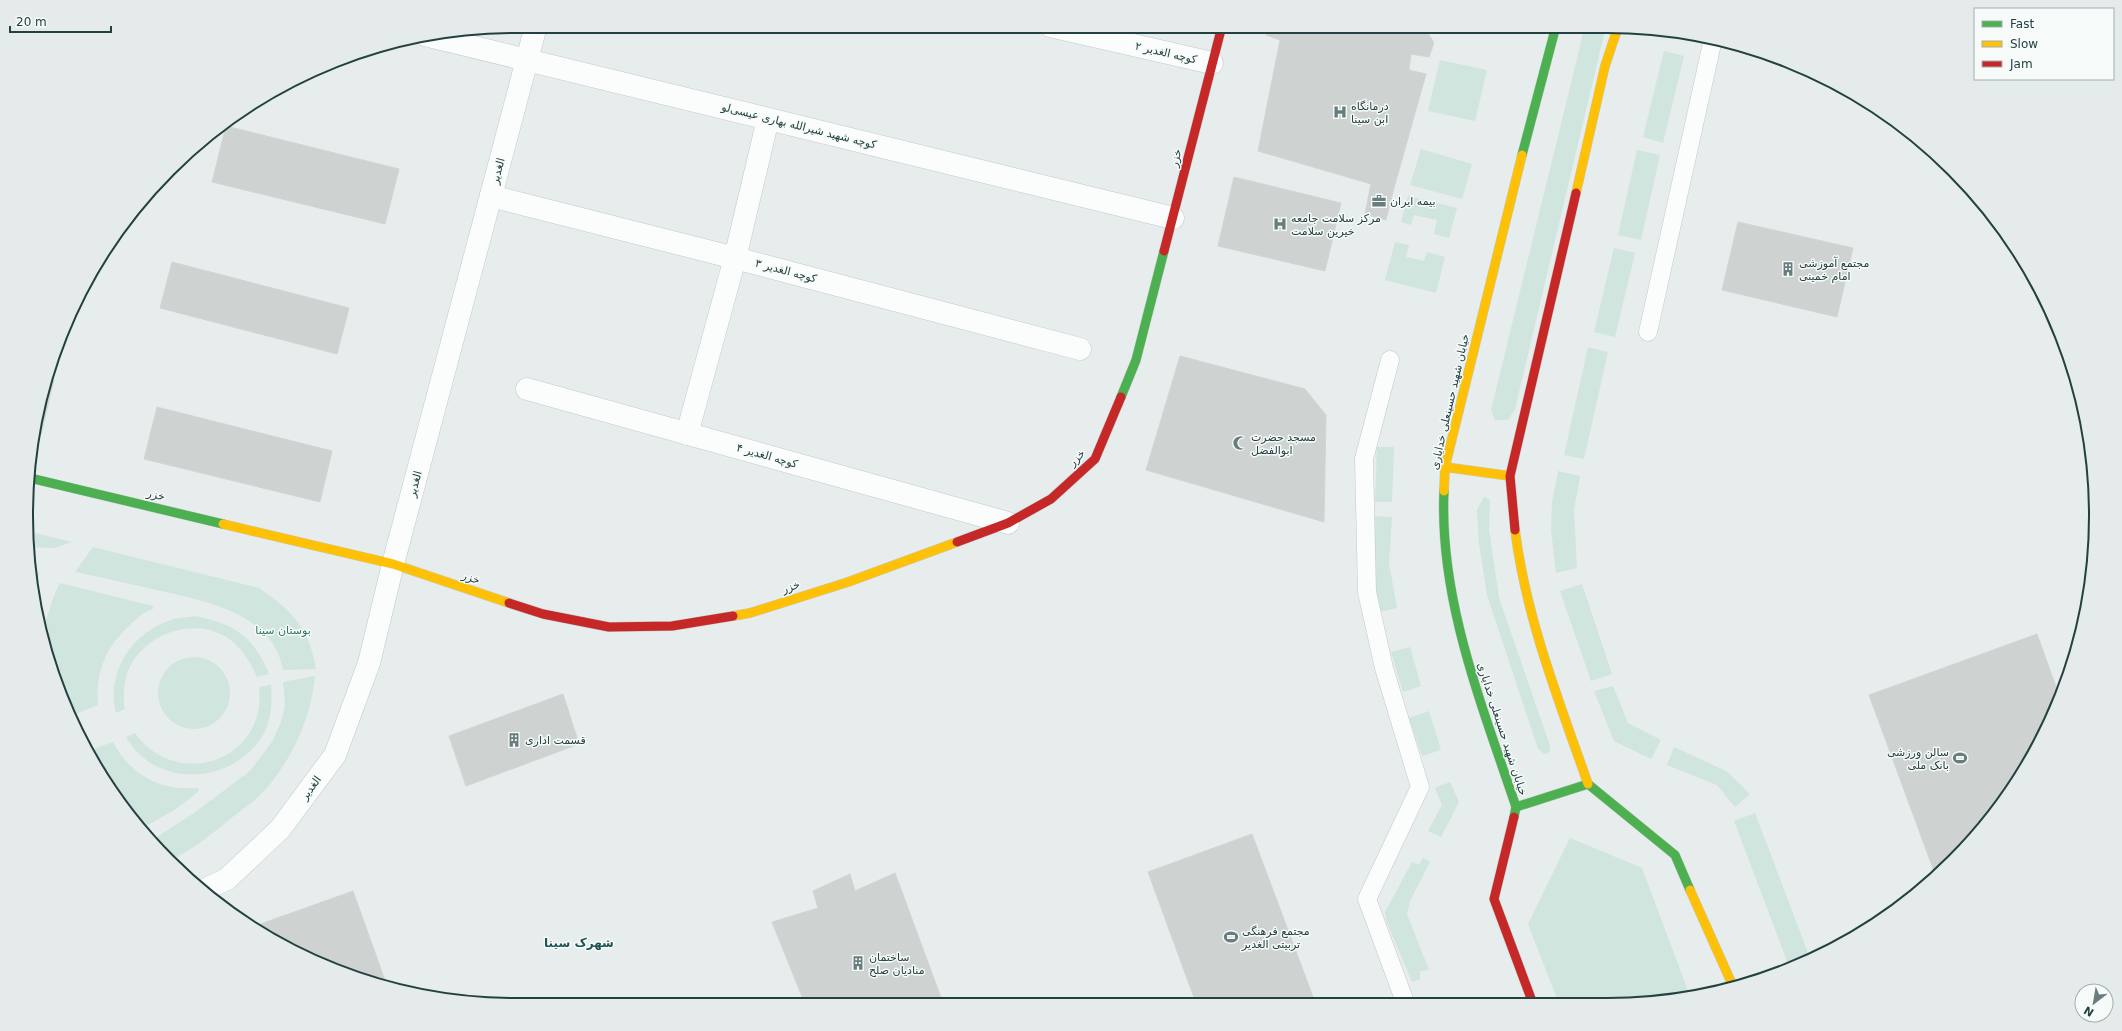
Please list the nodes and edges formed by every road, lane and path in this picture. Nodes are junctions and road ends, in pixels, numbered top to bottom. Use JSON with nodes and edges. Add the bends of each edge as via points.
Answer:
{"nodes":[{"id":1,"x":534,"y":33,"type":"edge"},
{"id":2,"x":1080,"y":33,"type":"edge"},
{"id":3,"x":1220,"y":33,"type":"edge"},
{"id":4,"x":1554,"y":33,"type":"edge"},
{"id":5,"x":1616,"y":33,"type":"edge"},
{"id":6,"x":441,"y":39,"type":"edge"},
{"id":7,"x":1712,"y":45,"type":"edge"},
{"id":8,"x":528,"y":59,"type":"junction"},
{"id":9,"x":1212,"y":64,"type":"junction"},
{"id":10,"x":768,"y":118,"type":"junction"},
{"id":11,"x":491,"y":196,"type":"junction"},
{"id":12,"x":1173,"y":218,"type":"junction"},
{"id":13,"x":735,"y":258,"type":"junction"},
{"id":14,"x":1648,"y":332,"type":"dead end"},
{"id":15,"x":1080,"y":349,"type":"dead end"},
{"id":16,"x":1390,"y":360,"type":"dead end"},
{"id":17,"x":527,"y":389,"type":"dead end"},
{"id":18,"x":687,"y":434,"type":"junction"},
{"id":19,"x":1445,"y":467,"type":"junction"},
{"id":20,"x":1510,"y":476,"type":"junction"},
{"id":21,"x":34,"y":479,"type":"edge"},
{"id":22,"x":1008,"y":523,"type":"junction"},
{"id":23,"x":393,"y":564,"type":"junction"},
{"id":24,"x":1588,"y":784,"type":"junction"},
{"id":25,"x":1516,"y":807,"type":"junction"},
{"id":26,"x":209,"y":888,"type":"edge"},
{"id":27,"x":1731,"y":982,"type":"edge"},
{"id":28,"x":1404,"y":998,"type":"edge"},
{"id":29,"x":1531,"y":998,"type":"edge"}],
"edges":[{"from":1,"to":8,"type":"street","name":"الغدیر"},
{"from":2,"to":9,"type":"street","name":"کوچه الغدیر ۲"},
{"from":3,"to":9,"type":"street","name":"خزر"},
{"from":4,"to":19,"type":"street","name":"خیابان شهید حسینعلی خدایاری"},
{"from":5,"to":20,"type":"street","via":[[1605,66]]},
{"from":6,"to":8,"type":"street","name":"کوچه شهید شیرالله بهاری عیسی‌لو"},
{"from":7,"to":14,"type":"lane"},
{"from":8,"to":10,"type":"street","name":"کوچه شهید شیرالله بهاری عیسی‌لو"},
{"from":8,"to":11,"type":"street","name":"الغدیر"},
{"from":9,"to":12,"type":"street","name":"خزر"},
{"from":10,"to":12,"type":"street","name":"کوچه شهید شیرالله بهاری عیسی‌لو"},
{"from":10,"to":13,"type":"street"},
{"from":11,"to":13,"type":"street","name":"کوچه الغدیر ۳"},
{"from":11,"to":23,"type":"street","name":"الغدیر"},
{"from":12,"to":22,"type":"street","name":"خزر","via":[[1136,360],[1095,459],[1051,499]]},
{"from":13,"to":15,"type":"street","name":"کوچه الغدیر ۳"},
{"from":13,"to":18,"type":"street"},
{"from":16,"to":28,"type":"lane","via":[[1364,459],[1367,592],[1384,668],[1420,787],[1368,900]]},
{"from":17,"to":18,"type":"street","name":"کوچه الغدیر ۴"},
{"from":18,"to":22,"type":"street","name":"کوچه الغدیر ۴"},
{"from":19,"to":20,"type":"street"},
{"from":19,"to":25,"type":"street","name":"خیابان شهید حسینعلی خدایاری","via":[[1443,513],[1450,578],[1464,654]]},
{"from":20,"to":24,"type":"street","via":[[1522,576],[1538,635]]},
{"from":21,"to":23,"type":"street","name":"خزر"},
{"from":22,"to":23,"type":"street","name":"خزر","via":[[848,582],[750,613],[672,626],[609,627],[543,614]]},
{"from":23,"to":26,"type":"street","name":"الغدیر","via":[[369,663],[335,755],[280,829],[227,879]]},
{"from":24,"to":25,"type":"street"},
{"from":24,"to":27,"type":"street","via":[[1675,855]]},
{"from":25,"to":29,"type":"street","via":[[1494,898]]}]}
